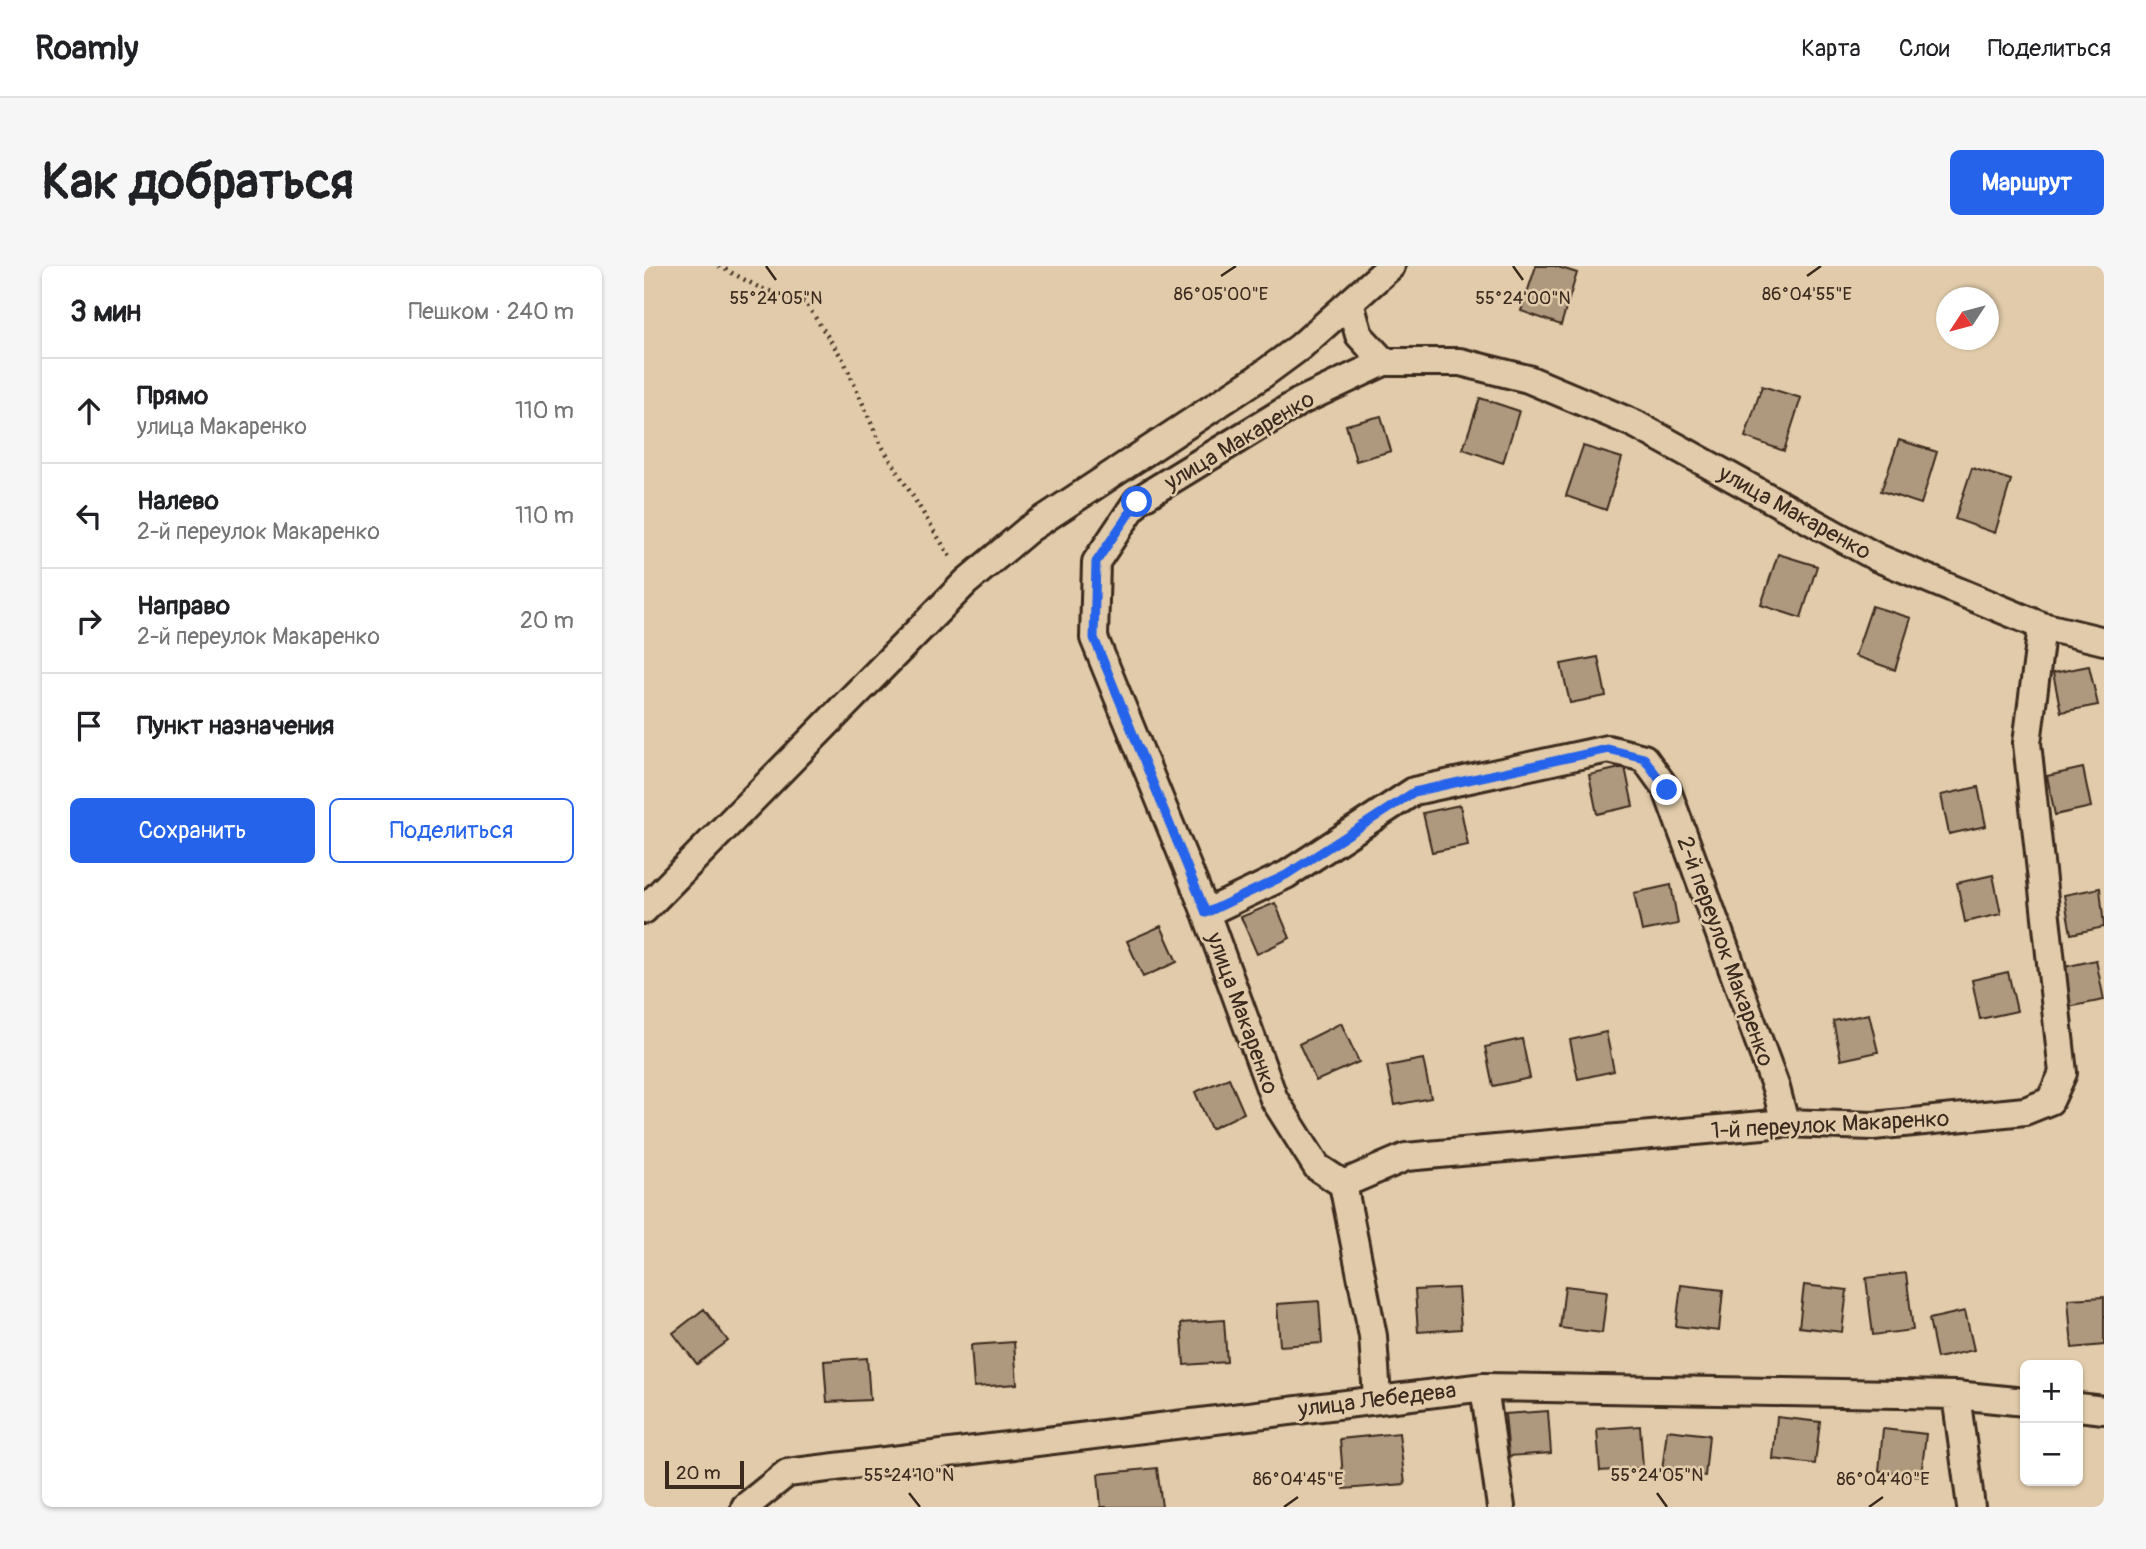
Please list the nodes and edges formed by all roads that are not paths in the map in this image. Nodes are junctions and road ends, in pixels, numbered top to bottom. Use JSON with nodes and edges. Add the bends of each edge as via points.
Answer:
{"nodes":[{"id":1,"x":1391,"y":266,"type":"edge"},
{"id":2,"x":1350,"y":303,"type":"junction"},
{"id":3,"x":1384,"y":362,"type":"junction"},
{"id":4,"x":2042,"y":626,"type":"junction"},
{"id":5,"x":2104,"y":641,"type":"edge"},
{"id":6,"x":644,"y":910,"type":"edge"},
{"id":7,"x":1206,"y":913,"type":"junction"},
{"id":8,"x":1785,"y":1124,"type":"junction"},
{"id":9,"x":1343,"y":1184,"type":"junction"},
{"id":10,"x":1484,"y":1387,"type":"junction"},
{"id":11,"x":1956,"y":1395,"type":"junction"},
{"id":12,"x":1377,"y":1398,"type":"junction"},
{"id":13,"x":2020,"y":1401,"type":"edge"},
{"id":14,"x":2083,"y":1408,"type":"edge"},
{"id":15,"x":2104,"y":1410,"type":"edge"},
{"id":16,"x":745,"y":1507,"type":"edge"},
{"id":17,"x":1501,"y":1507,"type":"edge"},
{"id":18,"x":1971,"y":1507,"type":"edge"}],
"edges":[{"from":1,"to":2,"type":"street"},
{"from":2,"to":3,"type":"street","via":[[1359,335]]},
{"from":2,"to":6,"type":"street","via":[[1258,378],[1029,529],[965,582]]},
{"from":3,"to":4,"type":"street","name":"улица Макаренко","via":[[1460,362],[1528,379],[1635,424],[1878,558]]},
{"from":3,"to":7,"type":"street","name":"улица Макаренко","via":[[1299,402],[1137,502],[1096,562],[1094,638]]},
{"from":4,"to":5,"type":"street","name":"улица Макаренко"},
{"from":4,"to":8,"type":"street","name":"1-й переулок Макаренко","via":[[2027,743],[2063,1073],[2050,1101],[2025,1111],[1873,1126]]},
{"from":7,"to":8,"type":"street","name":"2-й переулок Макаренко","via":[[1286,875],[1414,792],[1608,749],[1644,758],[1667,790],[1776,1088]]},
{"from":7,"to":9,"type":"street","name":"улица Макаренко","via":[[1274,1099],[1317,1167]]},
{"from":8,"to":9,"type":"street","name":"1-й переулок Макаренко","via":[[1406,1157]]},
{"from":9,"to":12,"type":"street","via":[[1373,1336]]},
{"from":10,"to":11,"type":"street","name":"улица Лебедева"},
{"from":10,"to":12,"type":"street","name":"улица Лебедева"},
{"from":10,"to":17,"type":"street"},
{"from":11,"to":13,"type":"street","name":"улица Лебедева"},
{"from":11,"to":18,"type":"street"},
{"from":12,"to":16,"type":"street","name":"улица Лебедева","via":[[787,1473]]},
{"from":14,"to":15,"type":"street"}]}
